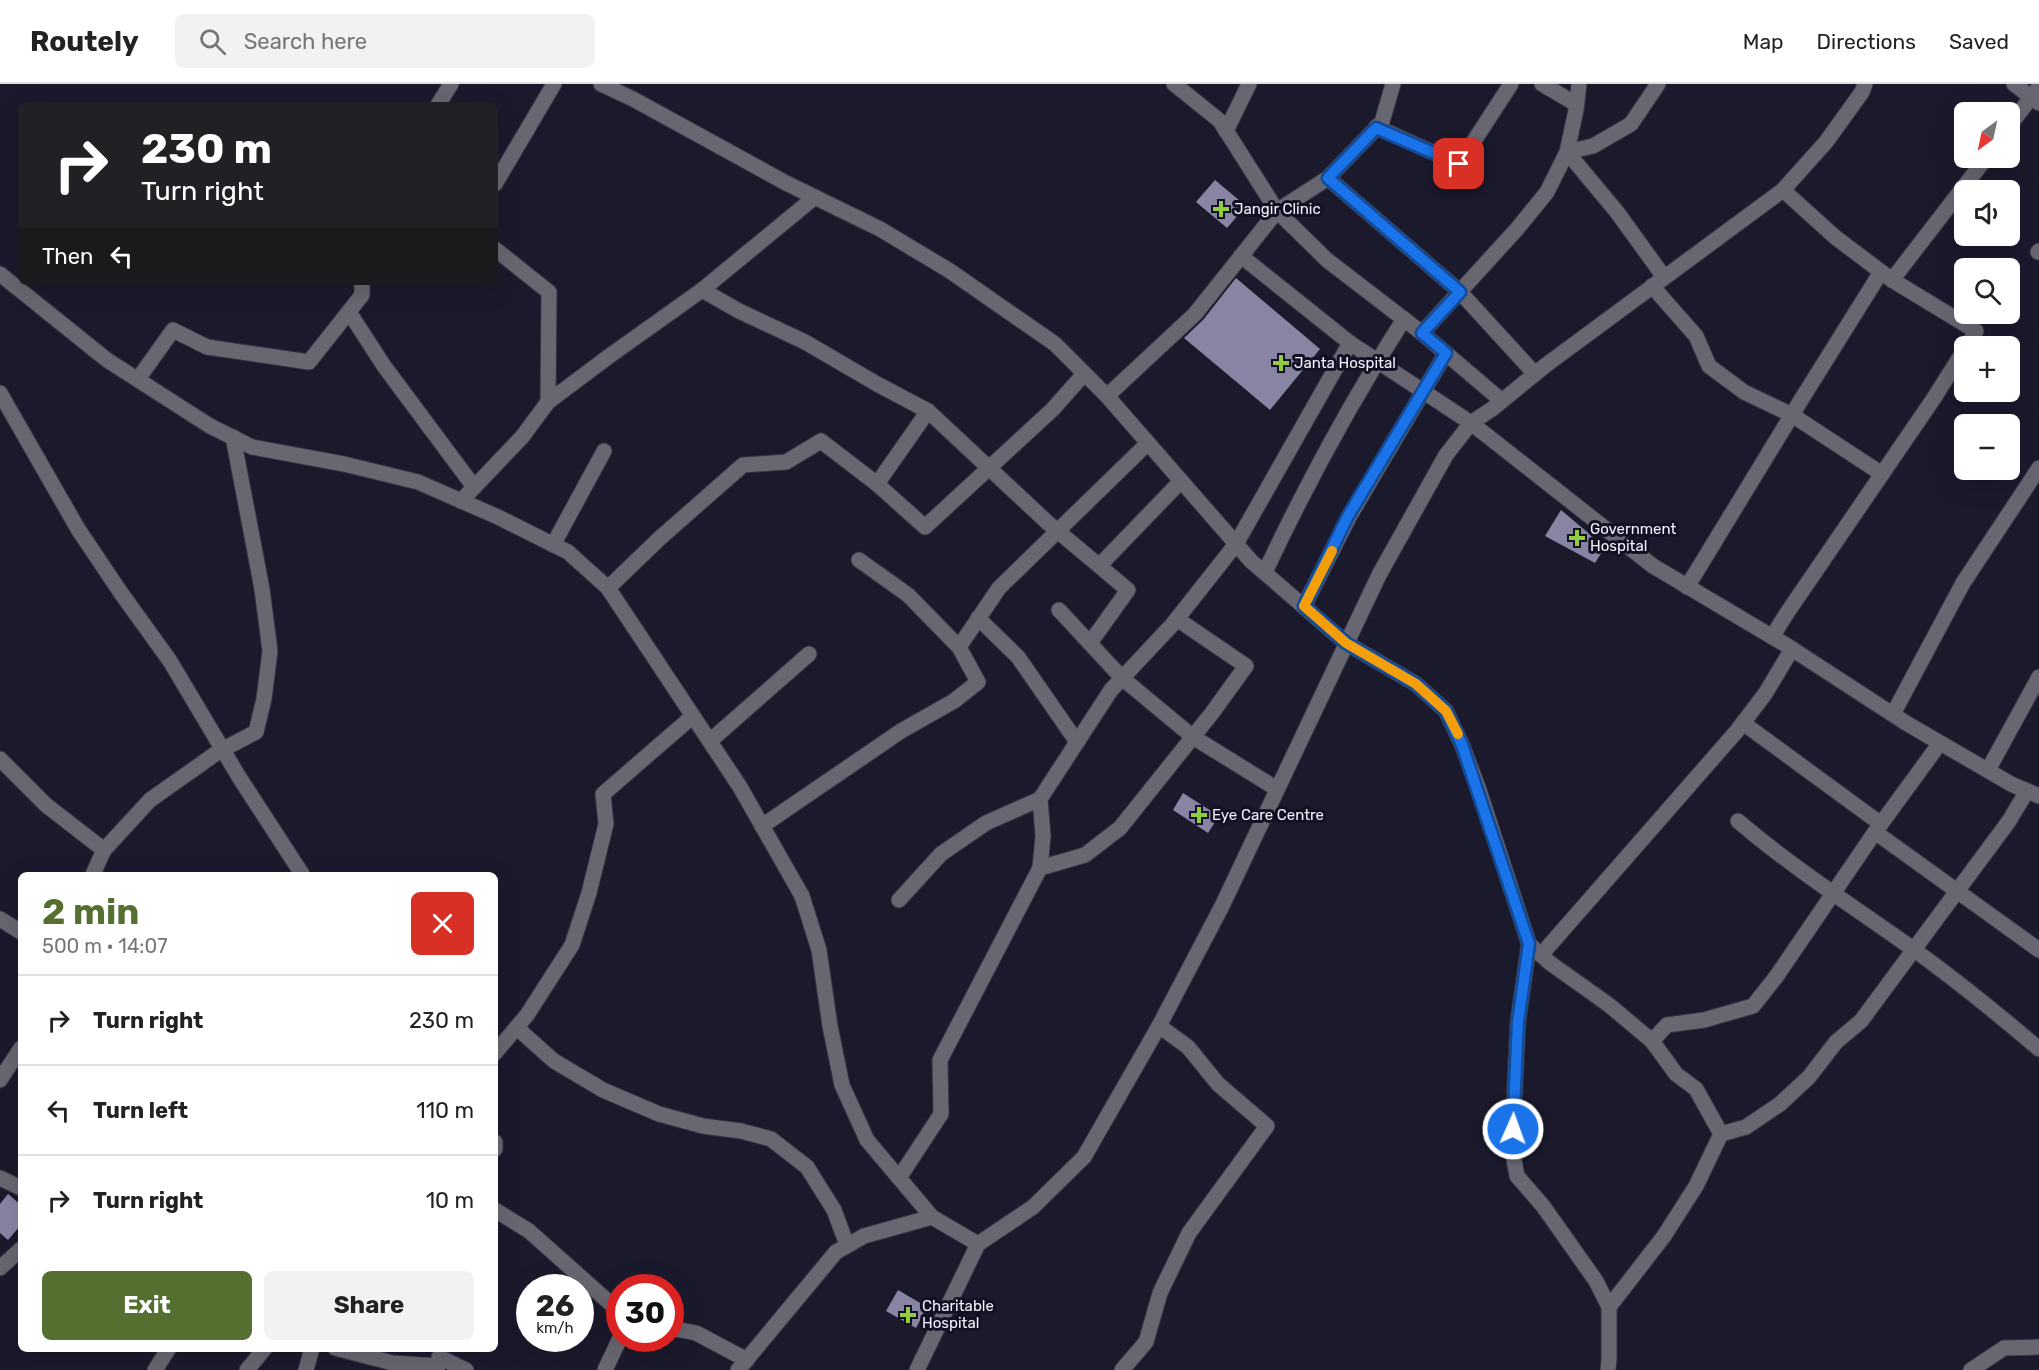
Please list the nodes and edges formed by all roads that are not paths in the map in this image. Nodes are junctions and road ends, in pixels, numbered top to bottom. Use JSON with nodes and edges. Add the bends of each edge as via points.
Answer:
{"nodes":[{"id":1,"x":451,"y":84,"type":"edge"},
{"id":2,"x":554,"y":84,"type":"edge"},
{"id":3,"x":602,"y":84,"type":"edge"},
{"id":4,"x":1174,"y":84,"type":"edge"},
{"id":5,"x":1249,"y":84,"type":"edge"},
{"id":6,"x":1393,"y":84,"type":"edge"},
{"id":7,"x":1511,"y":84,"type":"edge"},
{"id":8,"x":1542,"y":84,"type":"edge"},
{"id":9,"x":1579,"y":84,"type":"edge"},
{"id":10,"x":1658,"y":84,"type":"edge"},
{"id":11,"x":1865,"y":84,"type":"edge"},
{"id":12,"x":2014,"y":84,"type":"edge"},
{"id":13,"x":2036,"y":96,"type":"edge"},
{"id":14,"x":440,"y":102,"type":"edge"},
{"id":15,"x":1576,"y":104,"type":"junction"},
{"id":16,"x":2020,"y":114,"type":"edge"},
{"id":17,"x":1376,"y":128,"type":"junction"},
{"id":18,"x":1227,"y":131,"type":"junction"},
{"id":19,"x":1567,"y":152,"type":"junction"},
{"id":20,"x":1978,"y":168,"type":"edge"},
{"id":21,"x":1328,"y":178,"type":"junction"},
{"id":22,"x":498,"y":179,"type":"edge"},
{"id":23,"x":1783,"y":190,"type":"junction"},
{"id":24,"x":815,"y":197,"type":"junction"},
{"id":25,"x":1277,"y":211,"type":"junction"},
{"id":26,"x":498,"y":251,"type":"edge"},
{"id":27,"x":1240,"y":256,"type":"junction"},
{"id":28,"x":0,"y":274,"type":"edge"},
{"id":29,"x":1887,"y":276,"type":"junction"},
{"id":30,"x":1658,"y":281,"type":"junction"},
{"id":31,"x":362,"y":285,"type":"edge"},
{"id":32,"x":702,"y":290,"type":"junction"},
{"id":33,"x":1460,"y":292,"type":"junction"},
{"id":34,"x":349,"y":312,"type":"junction"},
{"id":35,"x":1404,"y":320,"type":"junction"},
{"id":36,"x":1422,"y":333,"type":"junction"},
{"id":37,"x":1973,"y":336,"type":"edge"},
{"id":38,"x":1350,"y":344,"type":"junction"},
{"id":39,"x":1446,"y":353,"type":"junction"},
{"id":40,"x":1377,"y":361,"type":"junction"},
{"id":41,"x":1954,"y":367,"type":"edge"},
{"id":42,"x":1084,"y":374,"type":"junction"},
{"id":43,"x":1535,"y":374,"type":"junction"},
{"id":44,"x":138,"y":379,"type":"junction"},
{"id":45,"x":1424,"y":390,"type":"junction"},
{"id":46,"x":0,"y":393,"type":"edge"},
{"id":47,"x":1107,"y":396,"type":"junction"},
{"id":48,"x":1502,"y":401,"type":"junction"},
{"id":49,"x":548,"y":402,"type":"junction"},
{"id":50,"x":928,"y":411,"type":"junction"},
{"id":51,"x":1792,"y":415,"type":"junction"},
{"id":52,"x":1472,"y":423,"type":"junction"},
{"id":53,"x":233,"y":437,"type":"junction"},
{"id":54,"x":1148,"y":443,"type":"junction"},
{"id":55,"x":604,"y":451,"type":"dead end"},
{"id":56,"x":990,"y":468,"type":"junction"},
{"id":57,"x":2039,"y":468,"type":"edge"},
{"id":58,"x":1882,"y":474,"type":"junction"},
{"id":59,"x":1181,"y":481,"type":"junction"},
{"id":60,"x":877,"y":484,"type":"junction"},
{"id":61,"x":474,"y":487,"type":"junction"},
{"id":62,"x":461,"y":501,"type":"junction"},
{"id":63,"x":1058,"y":531,"type":"junction"},
{"id":64,"x":1236,"y":544,"type":"junction"},
{"id":65,"x":553,"y":545,"type":"junction"},
{"id":66,"x":859,"y":560,"type":"dead end"},
{"id":67,"x":1100,"y":565,"type":"junction"},
{"id":68,"x":1264,"y":572,"type":"junction"},
{"id":69,"x":1687,"y":587,"type":"junction"},
{"id":70,"x":608,"y":588,"type":"junction"},
{"id":71,"x":1304,"y":606,"type":"junction"},
{"id":72,"x":1059,"y":610,"type":"dead end"},
{"id":73,"x":978,"y":618,"type":"junction"},
{"id":74,"x":1177,"y":619,"type":"junction"},
{"id":75,"x":1772,"y":637,"type":"junction"},
{"id":76,"x":1090,"y":643,"type":"junction"},
{"id":77,"x":1346,"y":643,"type":"junction"},
{"id":78,"x":959,"y":647,"type":"junction"},
{"id":79,"x":1792,"y":649,"type":"junction"},
{"id":80,"x":809,"y":654,"type":"dead end"},
{"id":81,"x":2039,"y":677,"type":"edge"},
{"id":82,"x":1122,"y":678,"type":"junction"},
{"id":83,"x":1893,"y":714,"type":"junction"},
{"id":84,"x":693,"y":716,"type":"junction"},
{"id":85,"x":1743,"y":723,"type":"junction"},
{"id":86,"x":1193,"y":737,"type":"junction"},
{"id":87,"x":710,"y":741,"type":"junction"},
{"id":88,"x":1077,"y":742,"type":"junction"},
{"id":89,"x":1940,"y":743,"type":"junction"},
{"id":90,"x":223,"y":750,"type":"junction"},
{"id":91,"x":0,"y":759,"type":"edge"},
{"id":92,"x":1988,"y":770,"type":"junction"},
{"id":93,"x":1277,"y":789,"type":"junction"},
{"id":94,"x":2033,"y":793,"type":"edge"},
{"id":95,"x":1040,"y":800,"type":"junction"},
{"id":96,"x":1738,"y":821,"type":"dead end"},
{"id":97,"x":762,"y":826,"type":"junction"},
{"id":98,"x":1878,"y":828,"type":"junction"},
{"id":99,"x":104,"y":850,"type":"junction"},
{"id":100,"x":1040,"y":868,"type":"junction"},
{"id":101,"x":94,"y":872,"type":"edge"},
{"id":102,"x":301,"y":872,"type":"edge"},
{"id":103,"x":1957,"y":892,"type":"junction"},
{"id":104,"x":1833,"y":894,"type":"junction"},
{"id":105,"x":899,"y":900,"type":"dead end"},
{"id":106,"x":0,"y":919,"type":"edge"},
{"id":107,"x":18,"y":930,"type":"edge"},
{"id":108,"x":1529,"y":944,"type":"junction"},
{"id":109,"x":1914,"y":950,"type":"junction"},
{"id":110,"x":2039,"y":950,"type":"edge"},
{"id":111,"x":1541,"y":955,"type":"junction"},
{"id":112,"x":1159,"y":1026,"type":"junction"},
{"id":113,"x":517,"y":1028,"type":"junction"},
{"id":114,"x":1652,"y":1041,"type":"junction"},
{"id":115,"x":2039,"y":1049,"type":"edge"},
{"id":116,"x":498,"y":1050,"type":"edge"},
{"id":117,"x":18,"y":1052,"type":"edge"},
{"id":118,"x":1,"y":1077,"type":"edge"},
{"id":119,"x":1721,"y":1134,"type":"junction"},
{"id":120,"x":0,"y":1178,"type":"edge"},
{"id":121,"x":899,"y":1178,"type":"junction"},
{"id":122,"x":18,"y":1187,"type":"edge"},
{"id":123,"x":498,"y":1212,"type":"edge"},
{"id":124,"x":932,"y":1216,"type":"junction"},
{"id":125,"x":978,"y":1244,"type":"junction"},
{"id":126,"x":847,"y":1245,"type":"junction"},
{"id":127,"x":18,"y":1252,"type":"edge"},
{"id":128,"x":0,"y":1268,"type":"edge"},
{"id":129,"x":606,"y":1299,"type":"edge"},
{"id":130,"x":1609,"y":1307,"type":"junction"},
{"id":131,"x":684,"y":1331,"type":"edge"},
{"id":132,"x":2039,"y":1347,"type":"edge"},
{"id":133,"x":166,"y":1352,"type":"edge"},
{"id":134,"x":262,"y":1352,"type":"edge"},
{"id":135,"x":311,"y":1352,"type":"edge"},
{"id":136,"x":350,"y":1352,"type":"edge"},
{"id":137,"x":613,"y":1352,"type":"edge"},
{"id":138,"x":438,"y":1360,"type":"edge"},
{"id":139,"x":742,"y":1365,"type":"edge"},
{"id":140,"x":155,"y":1370,"type":"edge"},
{"id":141,"x":247,"y":1370,"type":"edge"},
{"id":142,"x":306,"y":1370,"type":"edge"},
{"id":143,"x":466,"y":1370,"type":"edge"},
{"id":144,"x":605,"y":1370,"type":"edge"},
{"id":145,"x":917,"y":1370,"type":"edge"},
{"id":146,"x":1122,"y":1370,"type":"edge"},
{"id":147,"x":1608,"y":1370,"type":"edge"},
{"id":148,"x":1971,"y":1370,"type":"edge"}],
"edges":[{"from":1,"to":14,"type":"street"},
{"from":2,"to":22,"type":"street"},
{"from":3,"to":24,"type":"street"},
{"from":4,"to":18,"type":"street"},
{"from":5,"to":18,"type":"street"},
{"from":6,"to":17,"type":"street","via":[[1382,122]]},
{"from":7,"to":17,"type":"street","via":[[1459,164]]},
{"from":8,"to":15,"type":"street"},
{"from":9,"to":15,"type":"street"},
{"from":10,"to":19,"type":"street","via":[[1631,124],[1593,146]]},
{"from":11,"to":23,"type":"street","via":[[1826,142]]},
{"from":12,"to":13,"type":"street"},
{"from":13,"to":16,"type":"street"},
{"from":15,"to":19,"type":"street"},
{"from":17,"to":21,"type":"street"},
{"from":18,"to":25,"type":"street"},
{"from":19,"to":30,"type":"street","via":[[1617,212]]},
{"from":19,"to":33,"type":"street","via":[[1546,192]]},
{"from":20,"to":29,"type":"street"},
{"from":21,"to":25,"type":"street"},
{"from":21,"to":33,"type":"street"},
{"from":23,"to":29,"type":"street","via":[[1835,237]]},
{"from":23,"to":30,"type":"street"},
{"from":24,"to":32,"type":"street"},
{"from":24,"to":42,"type":"street","via":[[950,270],[1055,344]]},
{"from":25,"to":27,"type":"street"},
{"from":25,"to":35,"type":"street","via":[[1327,260]]},
{"from":26,"to":49,"type":"street","via":[[549,292]]},
{"from":27,"to":38,"type":"street"},
{"from":27,"to":47,"type":"street","via":[[1195,314]]},
{"from":28,"to":44,"type":"street","via":[[107,360]]},
{"from":29,"to":37,"type":"street","via":[[1976,331]]},
{"from":29,"to":51,"type":"street"},
{"from":30,"to":43,"type":"street"},
{"from":30,"to":51,"type":"street","via":[[1696,336],[1709,366],[1744,392]]},
{"from":31,"to":34,"type":"street","via":[[362,295]]},
{"from":32,"to":49,"type":"street"},
{"from":32,"to":50,"type":"street"},
{"from":33,"to":36,"type":"street"},
{"from":33,"to":43,"type":"street"},
{"from":34,"to":44,"type":"street","via":[[309,362],[207,347],[173,330]]},
{"from":34,"to":61,"type":"street","via":[[395,382]]},
{"from":35,"to":36,"type":"street"},
{"from":35,"to":40,"type":"street"},
{"from":36,"to":39,"type":"street"},
{"from":38,"to":40,"type":"street"},
{"from":38,"to":64,"type":"street"},
{"from":39,"to":45,"type":"street"},
{"from":39,"to":48,"type":"street"},
{"from":40,"to":45,"type":"street"},
{"from":40,"to":68,"type":"street","via":[[1298,502]]},
{"from":41,"to":58,"type":"street"},
{"from":42,"to":47,"type":"street"},
{"from":42,"to":56,"type":"street"},
{"from":43,"to":48,"type":"street"},
{"from":44,"to":53,"type":"street"},
{"from":45,"to":52,"type":"street"},
{"from":45,"to":71,"type":"street","via":[[1348,516]]},
{"from":46,"to":90,"type":"street","via":[[78,529],[170,662]]},
{"from":47,"to":54,"type":"street"},
{"from":48,"to":52,"type":"street"},
{"from":49,"to":61,"type":"street","via":[[522,437]]},
{"from":50,"to":56,"type":"street"},
{"from":50,"to":60,"type":"street"},
{"from":51,"to":58,"type":"street"},
{"from":51,"to":69,"type":"street"},
{"from":52,"to":69,"type":"street","via":[[1653,566]]},
{"from":52,"to":77,"type":"street","via":[[1446,454],[1378,575]]},
{"from":53,"to":62,"type":"street","via":[[252,447],[418,482]]},
{"from":53,"to":90,"type":"street","via":[[270,651],[256,732]]},
{"from":54,"to":59,"type":"street"},
{"from":54,"to":63,"type":"street"},
{"from":55,"to":65,"type":"street"},
{"from":56,"to":60,"type":"street","via":[[925,527]]},
{"from":56,"to":63,"type":"street"},
{"from":57,"to":83,"type":"street","via":[[1963,583]]},
{"from":58,"to":75,"type":"street"},
{"from":59,"to":64,"type":"street"},
{"from":59,"to":67,"type":"street"},
{"from":60,"to":70,"type":"street","via":[[821,441],[786,462],[743,465]]},
{"from":61,"to":62,"type":"street"},
{"from":62,"to":65,"type":"street"},
{"from":63,"to":67,"type":"street"},
{"from":63,"to":73,"type":"street","via":[[999,588]]},
{"from":64,"to":68,"type":"street"},
{"from":64,"to":74,"type":"street"},
{"from":65,"to":70,"type":"street","via":[[568,552]]},
{"from":66,"to":78,"type":"street","via":[[908,596]]},
{"from":67,"to":76,"type":"street","via":[[1128,590]]},
{"from":68,"to":71,"type":"street"},
{"from":69,"to":75,"type":"street"},
{"from":70,"to":84,"type":"street"},
{"from":71,"to":77,"type":"street"},
{"from":72,"to":76,"type":"street"},
{"from":73,"to":78,"type":"street"},
{"from":73,"to":88,"type":"street","via":[[1018,657]]},
{"from":74,"to":82,"type":"street"},
{"from":74,"to":86,"type":"street","via":[[1246,666]]},
{"from":75,"to":79,"type":"street"},
{"from":76,"to":82,"type":"street"},
{"from":77,"to":93,"type":"street"},
{"from":77,"to":108,"type":"street","via":[[1416,684],[1446,711],[1479,790]]},
{"from":78,"to":97,"type":"street","via":[[978,682]]},
{"from":79,"to":83,"type":"street"},
{"from":79,"to":85,"type":"street"},
{"from":80,"to":87,"type":"street"},
{"from":81,"to":92,"type":"street"},
{"from":82,"to":86,"type":"street"},
{"from":82,"to":88,"type":"street"},
{"from":83,"to":89,"type":"street"},
{"from":84,"to":87,"type":"street"},
{"from":84,"to":113,"type":"street","via":[[603,794],[606,824],[572,945]]},
{"from":85,"to":98,"type":"street"},
{"from":85,"to":111,"type":"street"},
{"from":86,"to":93,"type":"street"},
{"from":86,"to":100,"type":"street","via":[[1120,828],[1085,855]]},
{"from":87,"to":97,"type":"street"},
{"from":88,"to":95,"type":"street"},
{"from":89,"to":92,"type":"street"},
{"from":89,"to":98,"type":"street"},
{"from":90,"to":99,"type":"street","via":[[150,800]]},
{"from":90,"to":102,"type":"street"},
{"from":91,"to":99,"type":"street","via":[[46,805]]},
{"from":92,"to":94,"type":"street"},
{"from":93,"to":112,"type":"street"},
{"from":94,"to":103,"type":"street"},
{"from":95,"to":100,"type":"street"},
{"from":95,"to":105,"type":"street","via":[[986,823],[941,854]]},
{"from":96,"to":104,"type":"street","via":[[1773,852]]},
{"from":97,"to":121,"type":"street","via":[[802,897],[819,950],[842,1085],[867,1140]]},
{"from":98,"to":103,"type":"street"},
{"from":98,"to":104,"type":"street"},
{"from":99,"to":101,"type":"street"},
{"from":100,"to":121,"type":"street","via":[[940,1060],[941,1114]]},
{"from":103,"to":109,"type":"street"},
{"from":103,"to":110,"type":"street"},
{"from":104,"to":109,"type":"street"},
{"from":104,"to":114,"type":"street","via":[[1753,1006],[1704,1020],[1667,1025]]},
{"from":106,"to":107,"type":"street"},
{"from":108,"to":111,"type":"street"},
{"from":108,"to":130,"type":"street","via":[[1518,1022],[1512,1149],[1517,1176],[1543,1206]]},
{"from":109,"to":115,"type":"street"},
{"from":109,"to":119,"type":"street","via":[[1861,1021],[1836,1042],[1809,1077],[1780,1104],[1746,1126]]},
{"from":111,"to":114,"type":"street"},
{"from":112,"to":125,"type":"street","via":[[1084,1157],[1034,1207]]},
{"from":112,"to":146,"type":"street","via":[[1188,1047],[1218,1084],[1267,1126],[1189,1233],[1160,1293],[1146,1342]]},
{"from":113,"to":116,"type":"street"},
{"from":113,"to":126,"type":"street","via":[[554,1061],[603,1090],[659,1114],[771,1139],[807,1167],[834,1210]]},
{"from":114,"to":119,"type":"street","via":[[1676,1074],[1696,1089]]},
{"from":117,"to":118,"type":"street"},
{"from":119,"to":130,"type":"street","via":[[1696,1186],[1664,1236]]},
{"from":120,"to":122,"type":"street"},
{"from":121,"to":124,"type":"street"},
{"from":123,"to":129,"type":"street","via":[[530,1231]]},
{"from":124,"to":125,"type":"street"},
{"from":124,"to":126,"type":"street","via":[[864,1236]]},
{"from":125,"to":145,"type":"street"},
{"from":126,"to":139,"type":"street","via":[[836,1252]]},
{"from":127,"to":128,"type":"street"},
{"from":130,"to":147,"type":"street"},
{"from":131,"to":139,"type":"street","via":[[696,1333]]},
{"from":132,"to":148,"type":"street","via":[[2004,1348]]},
{"from":133,"to":140,"type":"street"},
{"from":134,"to":141,"type":"street"},
{"from":135,"to":142,"type":"street"},
{"from":136,"to":138,"type":"street","via":[[393,1363]]},
{"from":137,"to":144,"type":"street"},
{"from":138,"to":143,"type":"street"}]}
